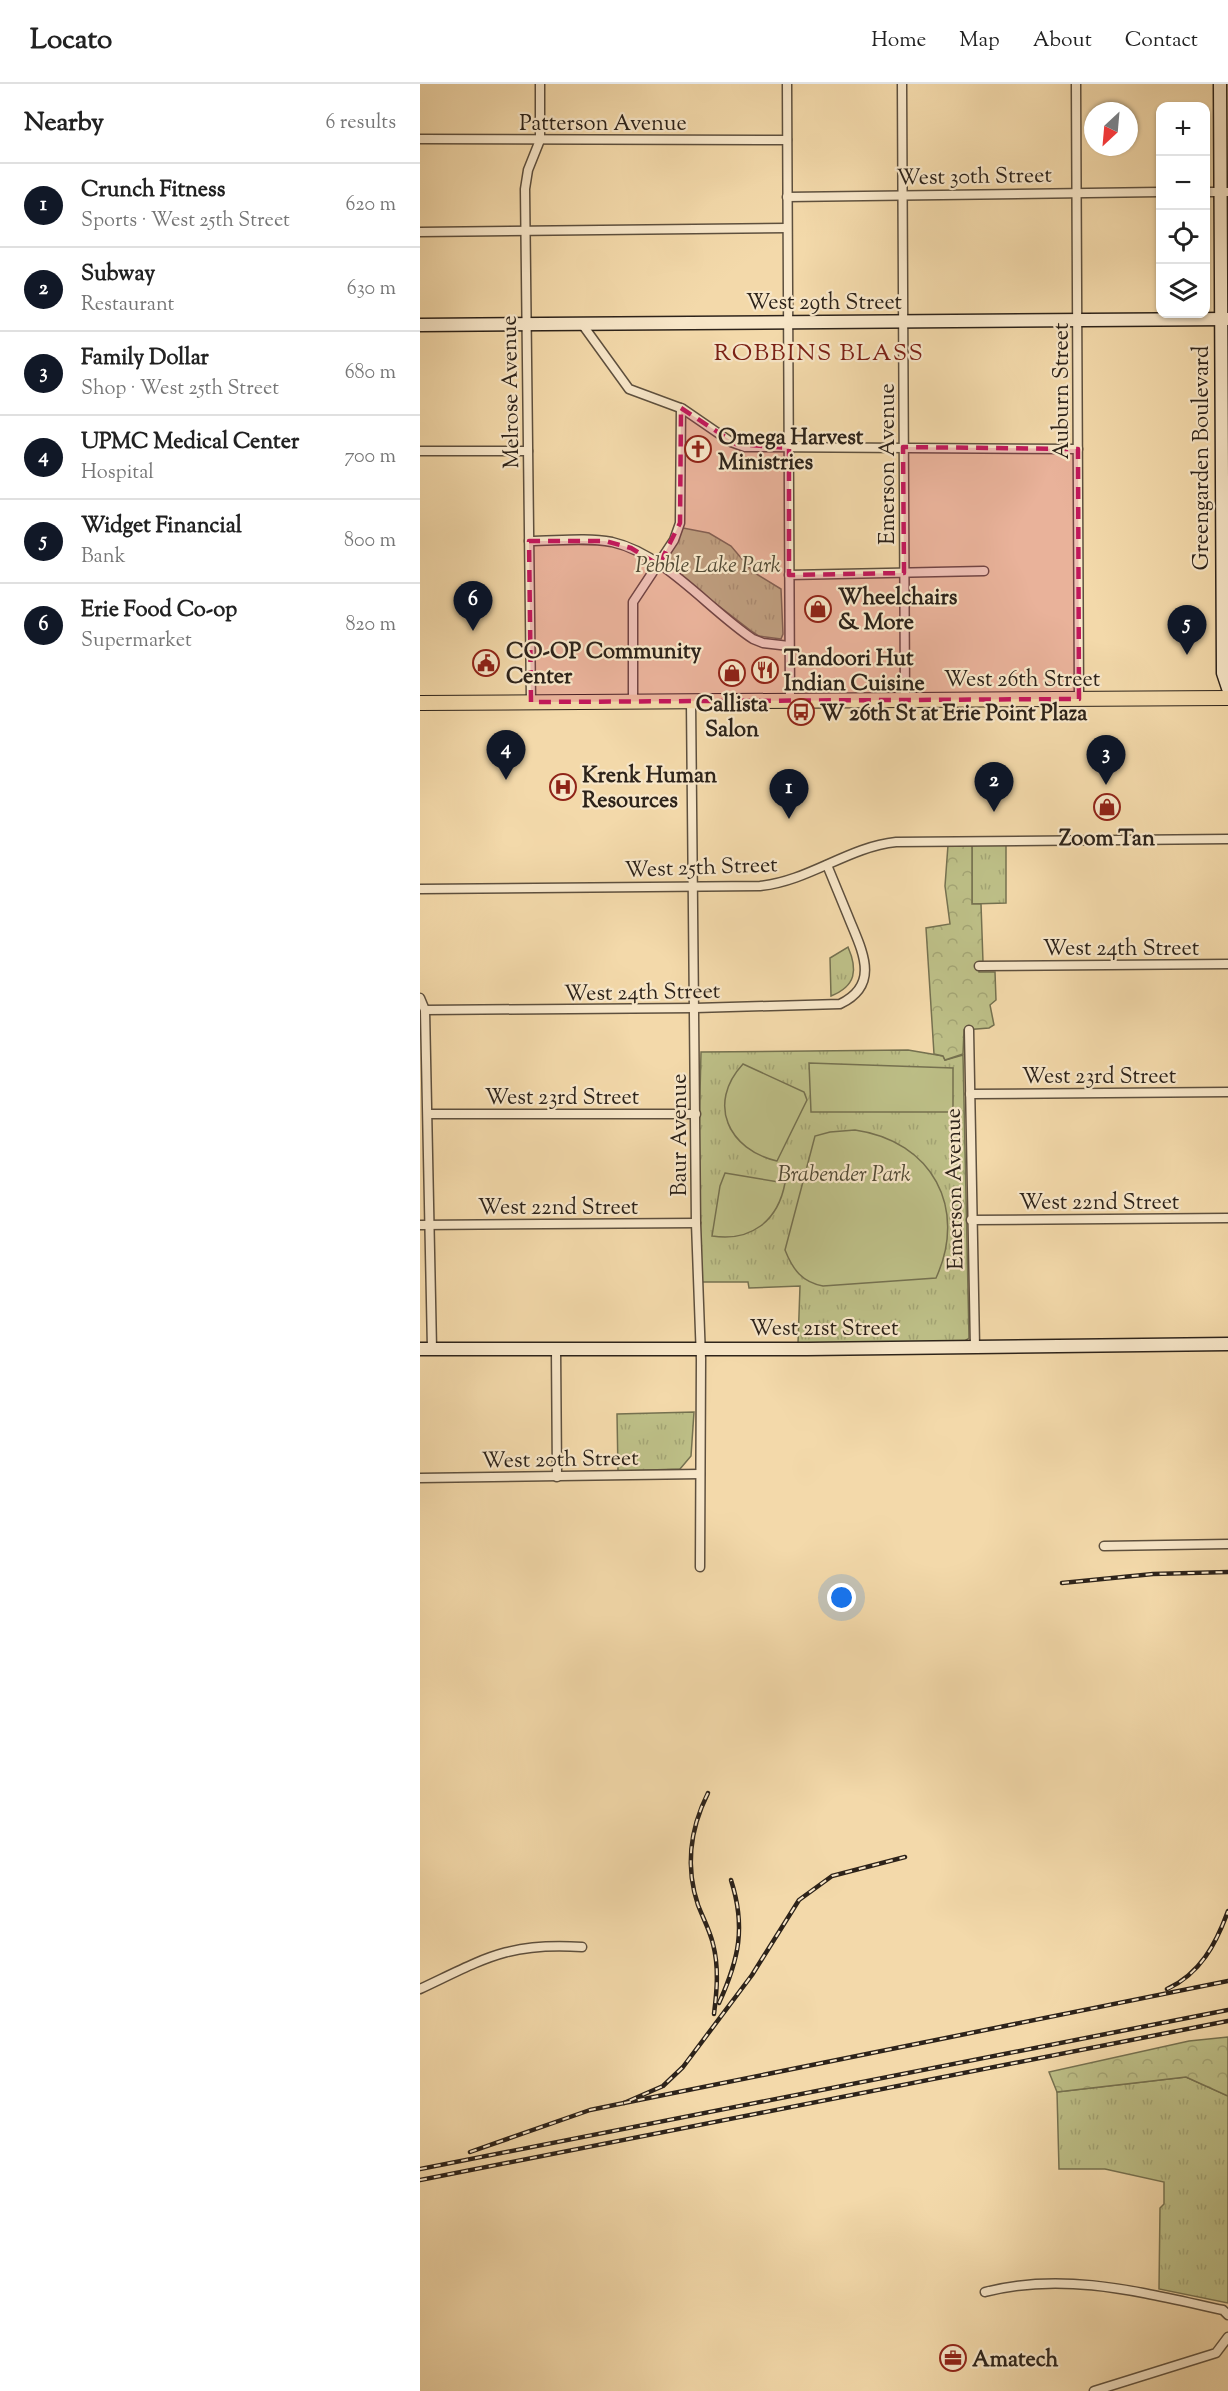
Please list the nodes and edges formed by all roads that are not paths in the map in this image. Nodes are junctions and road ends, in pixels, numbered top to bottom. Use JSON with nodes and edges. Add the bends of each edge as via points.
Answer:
{"nodes":[{"id":1,"x":540,"y":84,"type":"edge"},
{"id":2,"x":786,"y":84,"type":"edge"},
{"id":3,"x":902,"y":84,"type":"edge"},
{"id":4,"x":1076,"y":84,"type":"edge"},
{"id":5,"x":1220,"y":84,"type":"edge"},
{"id":6,"x":420,"y":139,"type":"edge"},
{"id":7,"x":540,"y":140,"type":"junction"},
{"id":8,"x":787,"y":140,"type":"junction"},
{"id":9,"x":1077,"y":192,"type":"junction"},
{"id":10,"x":1156,"y":192,"type":"edge"},
{"id":11,"x":1224,"y":192,"type":"edge"},
{"id":12,"x":902,"y":194,"type":"junction"},
{"id":13,"x":787,"y":196,"type":"junction"},
{"id":14,"x":787,"y":228,"type":"junction"},
{"id":15,"x":525,"y":231,"type":"junction"},
{"id":16,"x":420,"y":232,"type":"edge"},
{"id":17,"x":1224,"y":319,"type":"edge"},
{"id":18,"x":1077,"y":320,"type":"junction"},
{"id":19,"x":903,"y":321,"type":"junction"},
{"id":20,"x":788,"y":322,"type":"junction"},
{"id":21,"x":526,"y":324,"type":"junction"},
{"id":22,"x":582,"y":324,"type":"junction"},
{"id":23,"x":420,"y":325,"type":"edge"},
{"id":24,"x":681,"y":408,"type":"junction"},
{"id":25,"x":903,"y":447,"type":"junction"},
{"id":26,"x":789,"y":448,"type":"junction"},
{"id":27,"x":1078,"y":449,"type":"junction"},
{"id":28,"x":420,"y":451,"type":"edge"},
{"id":29,"x":528,"y":451,"type":"junction"},
{"id":30,"x":529,"y":541,"type":"junction"},
{"id":31,"x":659,"y":565,"type":"junction"},
{"id":32,"x":984,"y":571,"type":"dead end"},
{"id":33,"x":904,"y":573,"type":"junction"},
{"id":34,"x":789,"y":575,"type":"junction"},
{"id":35,"x":789,"y":646,"type":"junction"},
{"id":36,"x":1228,"y":688,"type":"edge"},
{"id":37,"x":1228,"y":698,"type":"edge"},
{"id":38,"x":1079,"y":699,"type":"junction"},
{"id":39,"x":790,"y":700,"type":"junction"},
{"id":40,"x":905,"y":700,"type":"junction"},
{"id":41,"x":691,"y":701,"type":"junction"},
{"id":42,"x":531,"y":702,"type":"junction"},
{"id":43,"x":633,"y":702,"type":"junction"},
{"id":44,"x":420,"y":703,"type":"edge"},
{"id":45,"x":1228,"y":838,"type":"edge"},
{"id":46,"x":827,"y":865,"type":"junction"},
{"id":47,"x":693,"y":887,"type":"junction"},
{"id":48,"x":420,"y":889,"type":"edge"},
{"id":49,"x":1228,"y":964,"type":"edge"},
{"id":50,"x":979,"y":966,"type":"dead end"},
{"id":51,"x":420,"y":998,"type":"edge"},
{"id":52,"x":695,"y":1008,"type":"junction"},
{"id":53,"x":425,"y":1010,"type":"junction"},
{"id":54,"x":969,"y":1030,"type":"dead end"},
{"id":55,"x":1228,"y":1092,"type":"edge"},
{"id":56,"x":970,"y":1094,"type":"junction"},
{"id":57,"x":429,"y":1114,"type":"junction"},
{"id":58,"x":696,"y":1114,"type":"junction"},
{"id":59,"x":1228,"y":1218,"type":"edge"},
{"id":60,"x":971,"y":1220,"type":"junction"},
{"id":61,"x":696,"y":1223,"type":"junction"},
{"id":62,"x":420,"y":1225,"type":"edge"},
{"id":63,"x":430,"y":1225,"type":"junction"},
{"id":64,"x":1228,"y":1344,"type":"edge"},
{"id":65,"x":975,"y":1347,"type":"junction"},
{"id":66,"x":426,"y":1349,"type":"edge"},
{"id":67,"x":556,"y":1349,"type":"junction"},
{"id":68,"x":700,"y":1349,"type":"junction"},
{"id":69,"x":700,"y":1474,"type":"junction"},
{"id":70,"x":557,"y":1477,"type":"junction"},
{"id":71,"x":420,"y":1478,"type":"edge"},
{"id":72,"x":1228,"y":1544,"type":"edge"},
{"id":73,"x":1104,"y":1546,"type":"dead end"},
{"id":74,"x":700,"y":1568,"type":"dead end"},
{"id":75,"x":582,"y":1947,"type":"dead end"},
{"id":76,"x":420,"y":1989,"type":"edge"},
{"id":77,"x":985,"y":2292,"type":"dead end"},
{"id":78,"x":1228,"y":2315,"type":"edge"},
{"id":79,"x":1228,"y":2337,"type":"edge"},
{"id":80,"x":1094,"y":2391,"type":"edge"}],
"edges":[{"from":1,"to":7,"type":"street","name":"Melrose Avenue"},
{"from":2,"to":8,"type":"street"},
{"from":3,"to":12,"type":"street","name":"Emerson Avenue"},
{"from":4,"to":9,"type":"street","name":"Auburn Street"},
{"from":5,"to":11,"type":"street","name":"Greengarden Boulevard"},
{"from":6,"to":7,"type":"street","name":"Patterson Avenue"},
{"from":7,"to":8,"type":"street","name":"Patterson Avenue"},
{"from":7,"to":15,"type":"street","name":"Melrose Avenue","via":[[525,182]]},
{"from":8,"to":13,"type":"street"},
{"from":9,"to":10,"type":"street","name":"West 30th Street"},
{"from":9,"to":12,"type":"street","name":"West 30th Street"},
{"from":9,"to":18,"type":"street","name":"Auburn Street"},
{"from":11,"to":17,"type":"street","name":"Greengarden Boulevard"},
{"from":12,"to":13,"type":"street","name":"West 30th Street"},
{"from":12,"to":19,"type":"street","name":"Emerson Avenue"},
{"from":13,"to":14,"type":"street"},
{"from":14,"to":15,"type":"street"},
{"from":14,"to":20,"type":"street"},
{"from":15,"to":16,"type":"street"},
{"from":15,"to":21,"type":"street","name":"Melrose Avenue"},
{"from":17,"to":18,"type":"street","name":"West 29th Street"},
{"from":17,"to":36,"type":"street","name":"Greengarden Boulevard","via":[[1222,673]]},
{"from":18,"to":19,"type":"street","name":"West 29th Street"},
{"from":18,"to":27,"type":"street","name":"Auburn Street"},
{"from":19,"to":20,"type":"street","name":"West 29th Street"},
{"from":19,"to":25,"type":"street","name":"Emerson Avenue"},
{"from":20,"to":22,"type":"street","name":"West 29th Street"},
{"from":20,"to":26,"type":"street"},
{"from":21,"to":22,"type":"street","name":"West 29th Street"},
{"from":21,"to":23,"type":"street","name":"West 29th Street"},
{"from":21,"to":29,"type":"street","name":"Melrose Avenue"},
{"from":22,"to":24,"type":"street","via":[[629,389]]},
{"from":24,"to":26,"type":"street","via":[[736,444]]},
{"from":24,"to":31,"type":"street","via":[[680,523]]},
{"from":25,"to":26,"type":"street"},
{"from":25,"to":27,"type":"street"},
{"from":25,"to":33,"type":"street","name":"Emerson Avenue"},
{"from":26,"to":34,"type":"street"},
{"from":27,"to":38,"type":"street","name":"Auburn Street"},
{"from":28,"to":29,"type":"street"},
{"from":29,"to":30,"type":"street","name":"Melrose Avenue"},
{"from":30,"to":31,"type":"street","via":[[605,541],[631,549]]},
{"from":30,"to":42,"type":"street","name":"Melrose Avenue"},
{"from":31,"to":35,"type":"street","via":[[753,639]]},
{"from":31,"to":43,"type":"street","via":[[633,602]]},
{"from":32,"to":33,"type":"street"},
{"from":33,"to":34,"type":"street"},
{"from":33,"to":40,"type":"street","name":"Emerson Avenue"},
{"from":34,"to":35,"type":"street"},
{"from":35,"to":39,"type":"street"},
{"from":37,"to":38,"type":"main road","name":"West 26th Street"},
{"from":38,"to":40,"type":"main road","name":"West 26th Street"},
{"from":39,"to":40,"type":"main road","name":"West 26th Street"},
{"from":39,"to":41,"type":"main road","name":"West 26th Street"},
{"from":41,"to":43,"type":"main road","name":"West 26th Street"},
{"from":41,"to":47,"type":"street","name":"Baur Avenue"},
{"from":42,"to":43,"type":"main road","name":"West 26th Street"},
{"from":42,"to":44,"type":"main road","name":"West 26th Street"},
{"from":45,"to":46,"type":"street","name":"West 25th Street","via":[[896,842],[863,849]]},
{"from":46,"to":47,"type":"street","name":"West 25th Street","via":[[771,885]]},
{"from":46,"to":52,"type":"street","name":"West 24th Street","via":[[864,955],[865,976],[856,994],[832,1006]]},
{"from":47,"to":48,"type":"street","name":"West 25th Street"},
{"from":47,"to":52,"type":"street","name":"Baur Avenue"},
{"from":49,"to":50,"type":"street","name":"West 24th Street"},
{"from":51,"to":53,"type":"street"},
{"from":52,"to":53,"type":"street","name":"West 24th Street"},
{"from":52,"to":58,"type":"street","name":"Baur Avenue"},
{"from":53,"to":57,"type":"street"},
{"from":54,"to":56,"type":"street","name":"Emerson Avenue"},
{"from":55,"to":56,"type":"street","name":"West 23rd Street"},
{"from":56,"to":60,"type":"street","name":"Emerson Avenue"},
{"from":57,"to":58,"type":"street","name":"West 23rd Street"},
{"from":57,"to":63,"type":"street"},
{"from":58,"to":61,"type":"street","name":"Baur Avenue"},
{"from":59,"to":60,"type":"street","name":"West 22nd Street"},
{"from":60,"to":65,"type":"street","name":"Emerson Avenue"},
{"from":61,"to":63,"type":"street","name":"West 22nd Street"},
{"from":61,"to":68,"type":"street","name":"Baur Avenue"},
{"from":62,"to":63,"type":"street","name":"West 22nd Street"},
{"from":63,"to":66,"type":"street"},
{"from":64,"to":65,"type":"street","name":"West 21st Street"},
{"from":65,"to":68,"type":"street","name":"West 21st Street"},
{"from":66,"to":67,"type":"street","name":"West 21st Street"},
{"from":67,"to":68,"type":"street","name":"West 21st Street"},
{"from":67,"to":70,"type":"street"},
{"from":68,"to":69,"type":"street","name":"Baur Avenue"},
{"from":69,"to":70,"type":"street","name":"West 20th Street"},
{"from":69,"to":74,"type":"street","name":"Baur Avenue"},
{"from":70,"to":71,"type":"street","name":"West 20th Street"},
{"from":72,"to":73,"type":"street"},
{"from":75,"to":76,"type":"street","via":[[549,1945],[507,1950]]},
{"from":77,"to":78,"type":"street","via":[[1018,2283],[1088,2284],[1223,2310]]},
{"from":79,"to":80,"type":"street","via":[[1216,2353]]}]}
